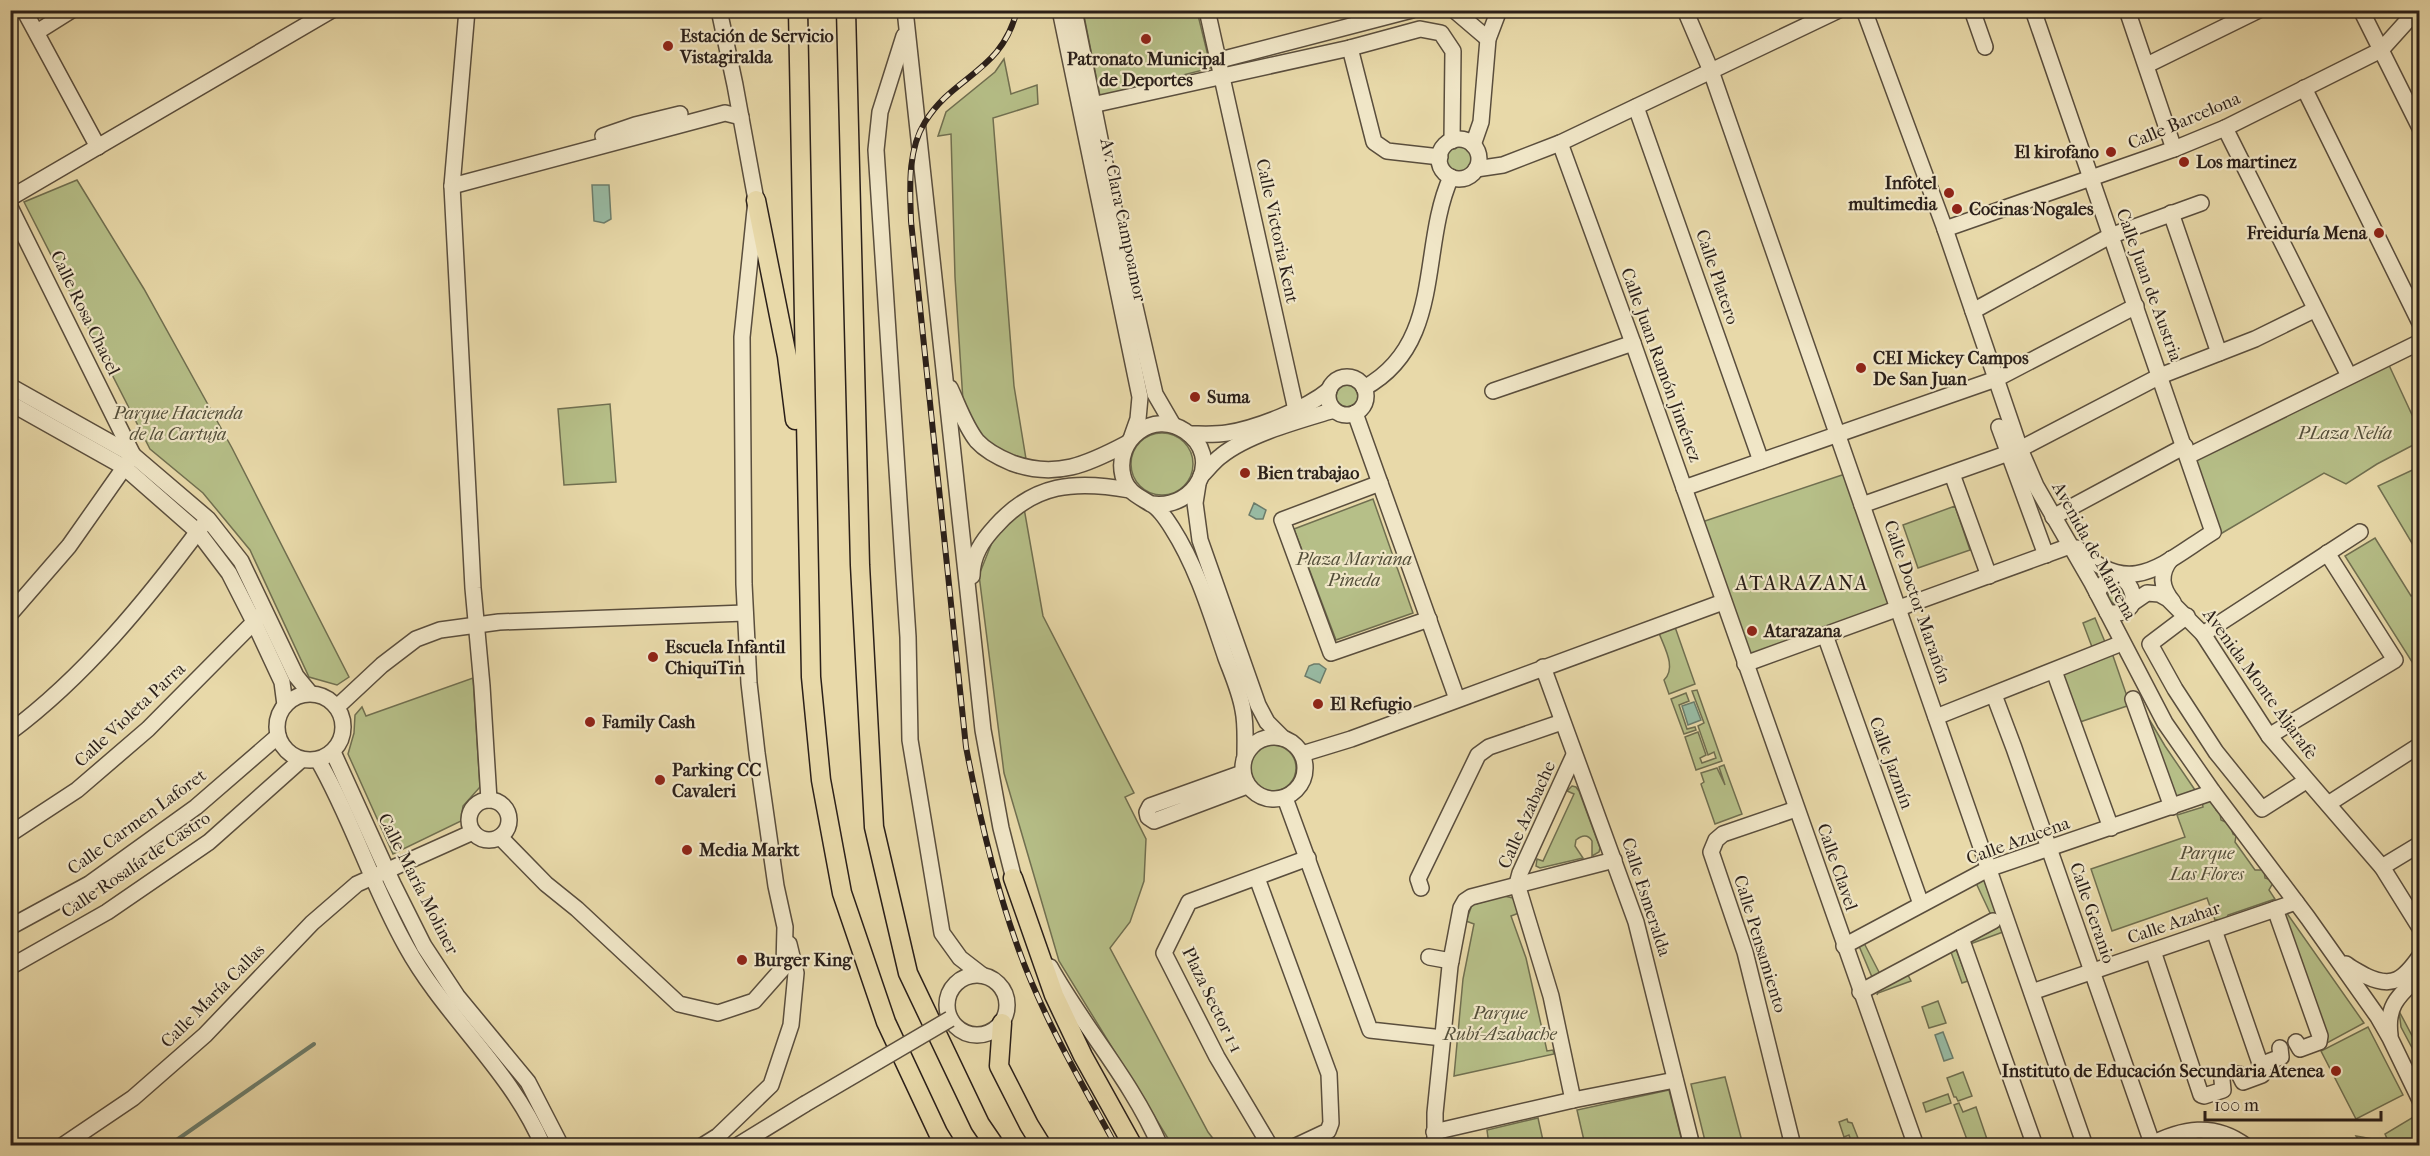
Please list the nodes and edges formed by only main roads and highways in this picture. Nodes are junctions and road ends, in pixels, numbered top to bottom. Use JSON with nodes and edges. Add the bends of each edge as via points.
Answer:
{"nodes":[{"id":1,"x":798,"y":10,"type":"edge"},
{"id":2,"x":846,"y":10,"type":"edge"},
{"id":3,"x":756,"y":200,"type":"road end"},
{"id":4,"x":807,"y":517,"type":"junction"},
{"id":5,"x":1013,"y":878,"type":"road end"},
{"id":6,"x":1002,"y":1023,"type":"road end"},
{"id":7,"x":946,"y":1146,"type":"edge"},
{"id":8,"x":995,"y":1146,"type":"edge"},
{"id":9,"x":1042,"y":1146,"type":"edge"},
{"id":10,"x":1133,"y":1146,"type":"edge"}],
"edges":[{"from":1,"to":4,"type":"main road"},
{"from":2,"to":8,"type":"main road","via":[[860,565],[874,826],[908,974],[980,1124]]},
{"from":3,"to":4,"type":"main road","via":[[787,356]]},
{"from":4,"to":7,"type":"main road","via":[[813,700],[821,780],[842,893],[886,1022]]},
{"from":5,"to":10,"type":"main road","via":[[1054,994]]},
{"from":6,"to":9,"type":"main road","via":[[999,1066]]}]}
